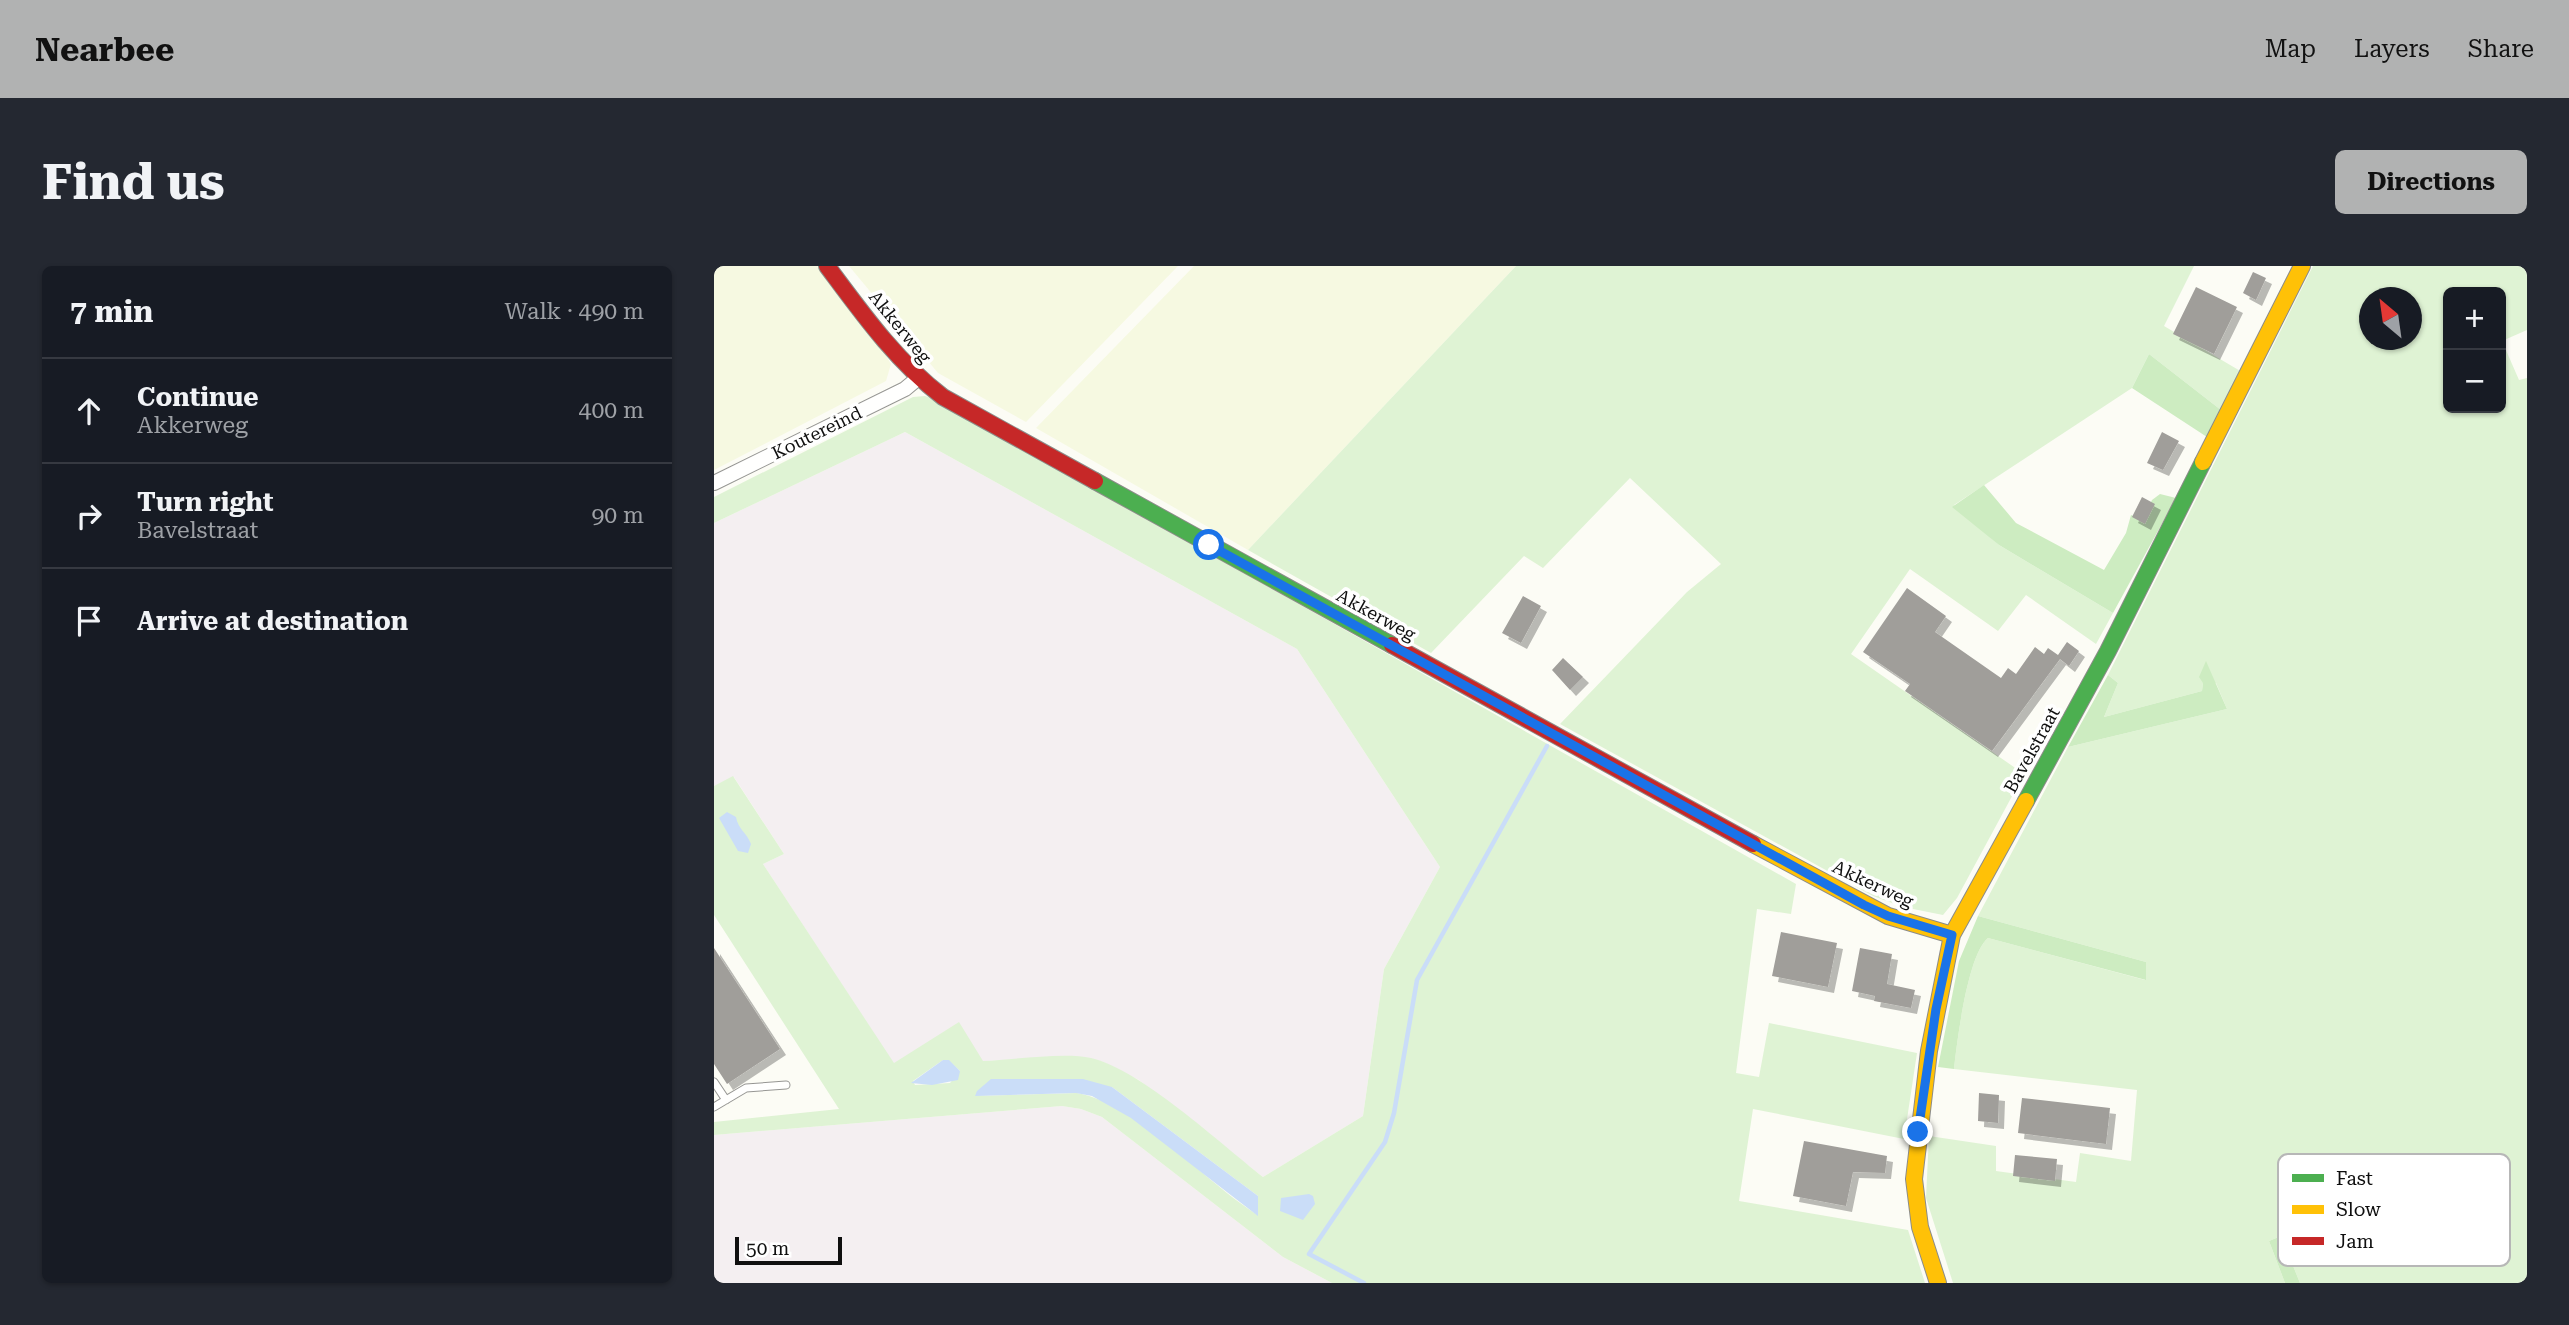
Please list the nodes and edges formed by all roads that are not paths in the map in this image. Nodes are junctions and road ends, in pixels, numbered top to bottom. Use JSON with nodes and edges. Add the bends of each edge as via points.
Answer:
{"nodes":[{"id":1,"x":827,"y":266,"type":"edge"},
{"id":2,"x":2302,"y":266,"type":"edge"},
{"id":3,"x":917,"y":379,"type":"junction"},
{"id":4,"x":714,"y":483,"type":"edge"},
{"id":5,"x":1952,"y":935,"type":"junction"},
{"id":6,"x":714,"y":1082,"type":"edge"},
{"id":7,"x":786,"y":1085,"type":"dead end"},
{"id":8,"x":726,"y":1100,"type":"junction"},
{"id":9,"x":714,"y":1107,"type":"edge"},
{"id":10,"x":1938,"y":1283,"type":"edge"}],
"edges":[{"from":1,"to":3,"type":"street","name":"Akkerweg"},
{"from":2,"to":5,"type":"street","name":"Bavelstraat","via":[[2114,640]]},
{"from":3,"to":4,"type":"street","name":"Koutereind"},
{"from":3,"to":5,"type":"street","name":"Akkerweg","via":[[1838,891],[1888,916]]},
{"from":5,"to":10,"type":"street","name":"Bavelstraat","via":[[1927,1064],[1914,1179],[1920,1227]]},
{"from":6,"to":8,"type":"lane"},
{"from":7,"to":8,"type":"lane","via":[[746,1088]]},
{"from":8,"to":9,"type":"lane"}]}
